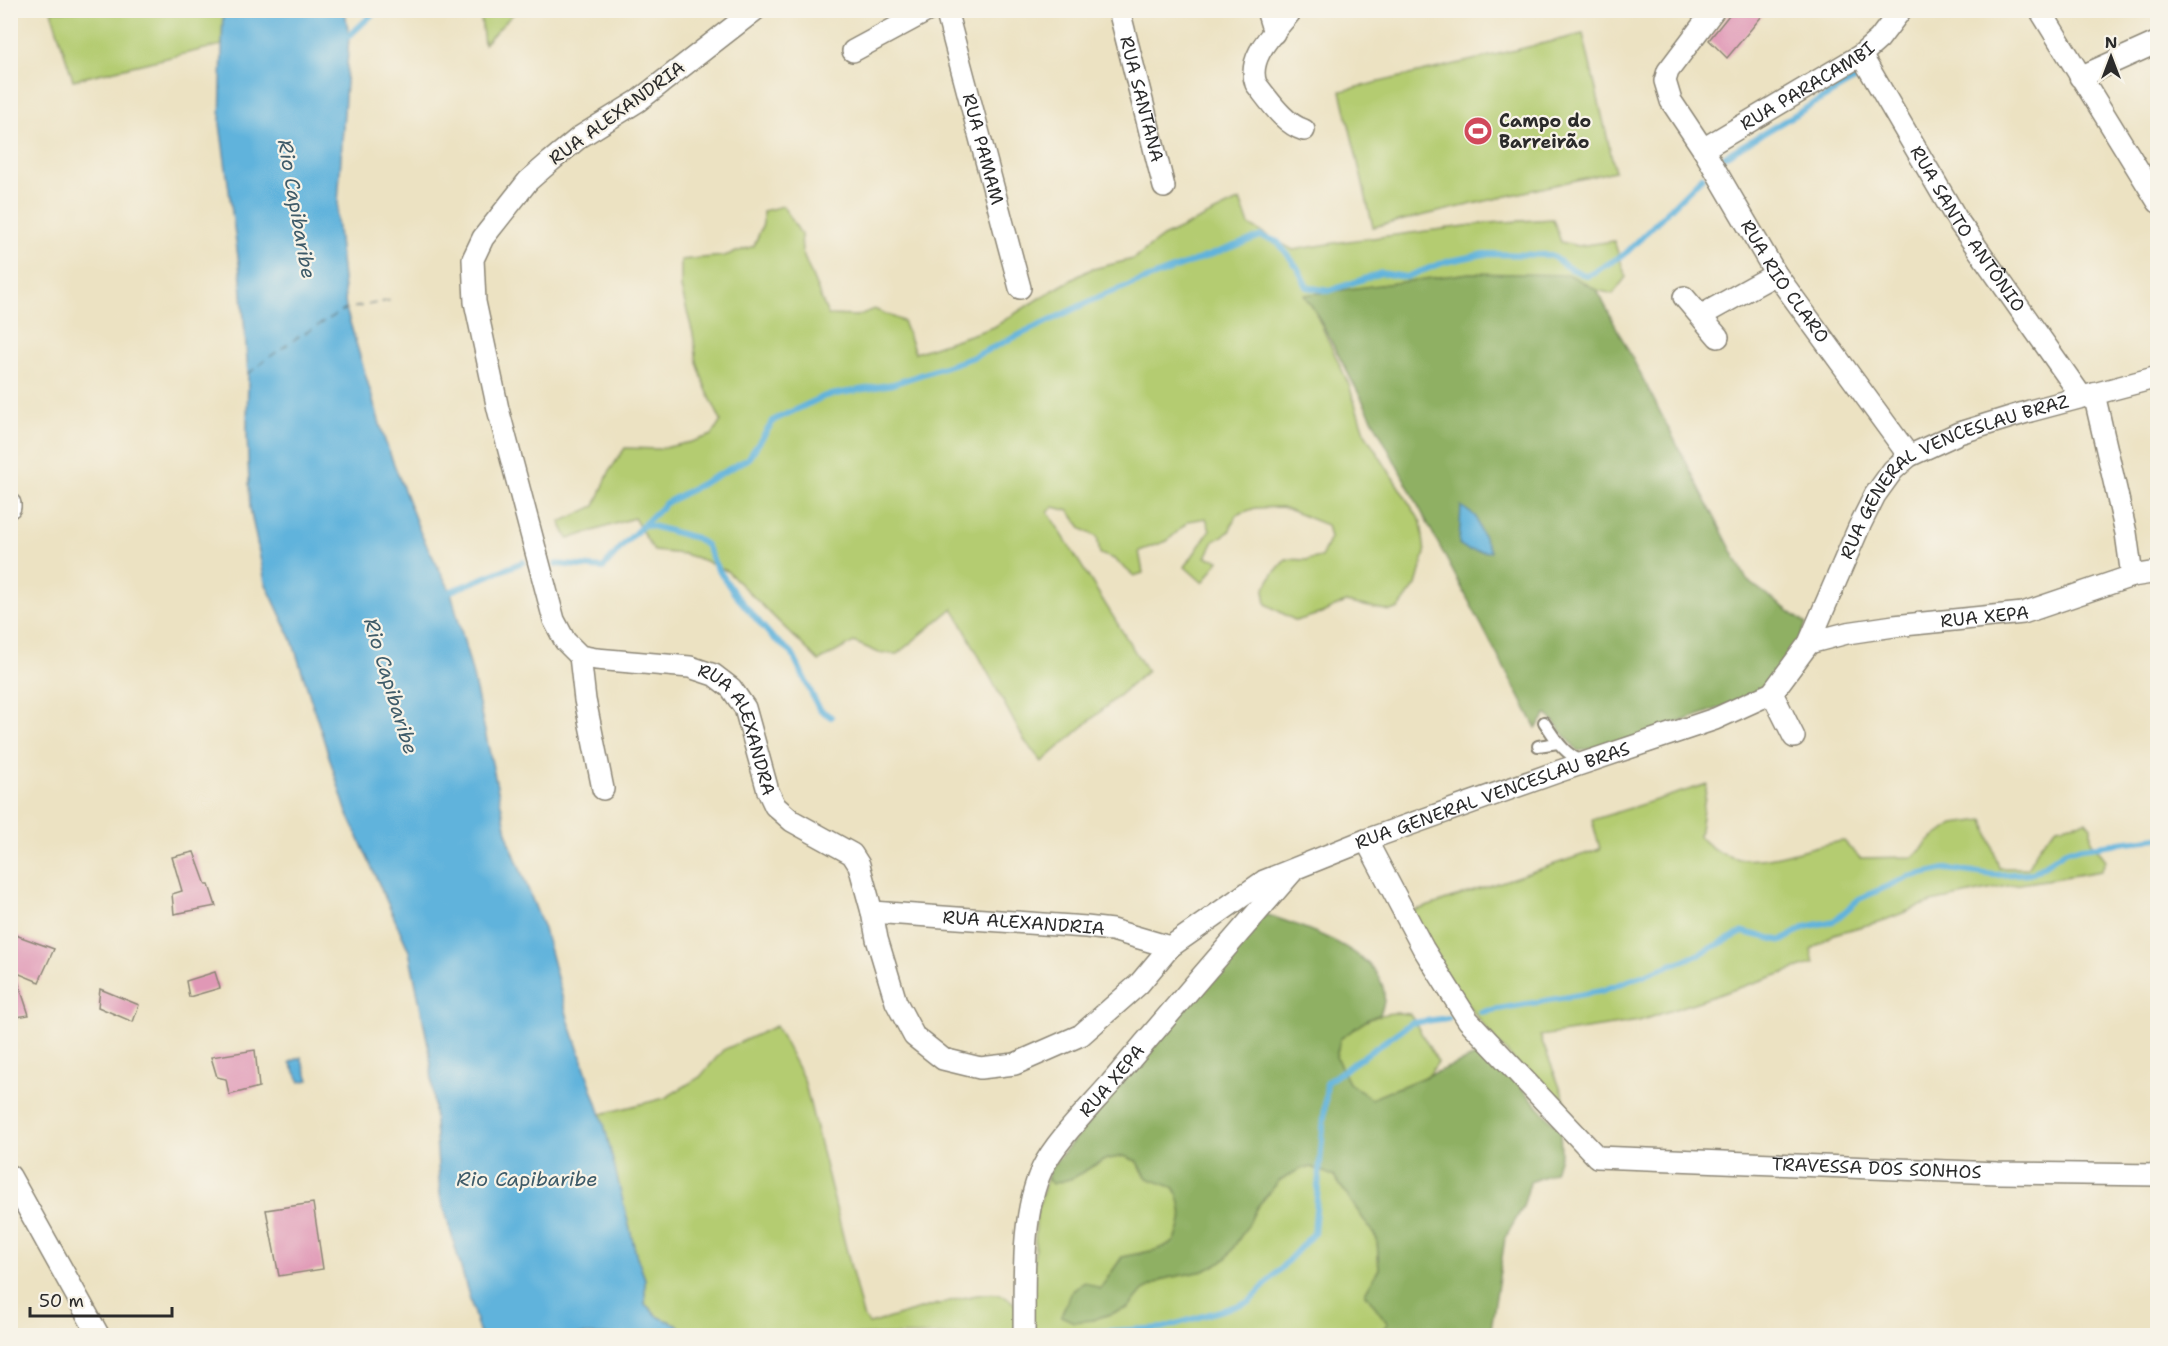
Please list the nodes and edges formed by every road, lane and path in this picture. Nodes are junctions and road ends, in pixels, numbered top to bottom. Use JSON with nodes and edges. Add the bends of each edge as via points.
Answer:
{"nodes":[{"id":1,"x":755,"y":10,"type":"edge"},
{"id":2,"x":929,"y":10,"type":"edge"},
{"id":3,"x":946,"y":10,"type":"edge"},
{"id":4,"x":1119,"y":10,"type":"edge"},
{"id":5,"x":1267,"y":10,"type":"edge"},
{"id":6,"x":1292,"y":10,"type":"edge"},
{"id":7,"x":1714,"y":10,"type":"edge"},
{"id":8,"x":1901,"y":10,"type":"edge"},
{"id":9,"x":2040,"y":10,"type":"edge"},
{"id":10,"x":1274,"y":33,"type":"junction"},
{"id":11,"x":2157,"y":42,"type":"edge"},
{"id":12,"x":853,"y":51,"type":"dead end"},
{"id":13,"x":1861,"y":56,"type":"junction"},
{"id":14,"x":2080,"y":77,"type":"junction"},
{"id":15,"x":1304,"y":130,"type":"dead end"},
{"id":16,"x":1704,"y":149,"type":"junction"},
{"id":17,"x":1164,"y":187,"type":"dead end"},
{"id":18,"x":2157,"y":202,"type":"edge"},
{"id":19,"x":1776,"y":274,"type":"junction"},
{"id":20,"x":1020,"y":288,"type":"dead end"},
{"id":21,"x":1684,"y":297,"type":"dead end"},
{"id":22,"x":1702,"y":315,"type":"junction"},
{"id":23,"x":1718,"y":337,"type":"dead end"},
{"id":24,"x":2157,"y":377,"type":"edge"},
{"id":25,"x":2088,"y":395,"type":"junction"},
{"id":26,"x":1910,"y":456,"type":"junction"},
{"id":27,"x":2157,"y":572,"type":"edge"},
{"id":28,"x":2132,"y":576,"type":"junction"},
{"id":29,"x":1809,"y":643,"type":"junction"},
{"id":30,"x":580,"y":656,"type":"junction"},
{"id":31,"x":1772,"y":693,"type":"junction"},
{"id":32,"x":1544,"y":722,"type":"dead end"},
{"id":33,"x":1794,"y":737,"type":"dead end"},
{"id":34,"x":1558,"y":743,"type":"junction"},
{"id":35,"x":1538,"y":746,"type":"dead end"},
{"id":36,"x":1587,"y":762,"type":"junction"},
{"id":37,"x":603,"y":789,"type":"dead end"},
{"id":38,"x":1366,"y":840,"type":"junction"},
{"id":39,"x":1296,"y":868,"type":"junction"},
{"id":40,"x":872,"y":912,"type":"junction"},
{"id":41,"x":1170,"y":947,"type":"junction"},
{"id":42,"x":2157,"y":1175,"type":"edge"},
{"id":43,"x":10,"y":1176,"type":"edge"},
{"id":44,"x":99,"y":1335,"type":"edge"},
{"id":45,"x":1024,"y":1335,"type":"edge"}],
"edges":[{"from":1,"to":30,"type":"street","name":"RUA ALEXANDRIA","via":[[638,101],[551,160],[528,181],[483,238],[473,259],[475,302],[498,409],[554,620],[565,641]]},
{"from":2,"to":12,"type":"street"},
{"from":3,"to":20,"type":"street","name":"RUA PAMAM"},
{"from":4,"to":17,"type":"street","name":"RUA SANTANA"},
{"from":5,"to":10,"type":"street"},
{"from":6,"to":10,"type":"street"},
{"from":7,"to":16,"type":"street","name":"RUA RIO CLARO","via":[[1668,71],[1665,81],[1671,101]]},
{"from":8,"to":13,"type":"street","name":"RUA PARACAMBI"},
{"from":9,"to":14,"type":"street"},
{"from":10,"to":15,"type":"street","via":[[1261,49],[1254,65],[1254,78],[1283,116]]},
{"from":11,"to":14,"type":"street"},
{"from":13,"to":16,"type":"street","name":"RUA PARACAMBI"},
{"from":13,"to":25,"type":"street","name":"RUA SANTO ANTÔNIO","via":[[1958,221]]},
{"from":14,"to":18,"type":"street"},
{"from":16,"to":19,"type":"street","name":"RUA RIO CLARO"},
{"from":19,"to":22,"type":"street"},
{"from":19,"to":26,"type":"street","name":"RUA RIO CLARO"},
{"from":21,"to":22,"type":"street"},
{"from":22,"to":23,"type":"street"},
{"from":24,"to":25,"type":"street","name":"RUA GENERAL VENCESLAU BRAZ"},
{"from":25,"to":26,"type":"street","name":"RUA GENERAL VENCESLAU BRAZ","via":[[1959,434]]},
{"from":25,"to":28,"type":"street","via":[[2126,532]]},
{"from":26,"to":29,"type":"street","name":"RUA GENERAL VENCESLAU BRAZ","via":[[1893,470],[1875,495]]},
{"from":27,"to":28,"type":"street","name":"RUA XEPA"},
{"from":28,"to":29,"type":"street","name":"RUA XEPA","via":[[2023,613],[1894,626]]},
{"from":29,"to":31,"type":"street","name":"RUA GENERAL VENCESLAU BRAS"},
{"from":30,"to":37,"type":"street"},
{"from":30,"to":40,"type":"street","name":"RUA ALEXANDRA","via":[[690,667],[714,675],[730,688],[745,708],[768,791],[776,806],[792,821],[852,854],[859,865]]},
{"from":31,"to":33,"type":"street"},
{"from":31,"to":36,"type":"street","name":"RUA GENERAL VENCESLAU BRAS","via":[[1715,719]]},
{"from":32,"to":34,"type":"lane"},
{"from":34,"to":35,"type":"lane"},
{"from":34,"to":36,"type":"lane","via":[[1575,758]]},
{"from":36,"to":38,"type":"street","name":"RUA GENERAL VENCESLAU BRAS"},
{"from":38,"to":39,"type":"street","name":"RUA GENERAL VENCESLAU BRAS"},
{"from":38,"to":42,"type":"street","name":"TRAVESSA DOS SONHOS","via":[[1423,948],[1468,1020],[1597,1156],[1998,1173]]},
{"from":39,"to":41,"type":"street","name":"RUA GENERAL VENCESLAU BRAS","via":[[1264,881]]},
{"from":39,"to":45,"type":"street","name":"RUA XEPA","via":[[1043,1167],[1034,1193],[1025,1251]]},
{"from":40,"to":41,"type":"street","name":"RUA ALEXANDRIA","via":[[1112,930]]},
{"from":40,"to":41,"type":"street","name":"RUA ALEXANDRA","via":[[896,1002],[915,1036],[943,1059],[980,1068],[1015,1064],[1081,1035],[1139,984]]},
{"from":43,"to":44,"type":"street"}]}
